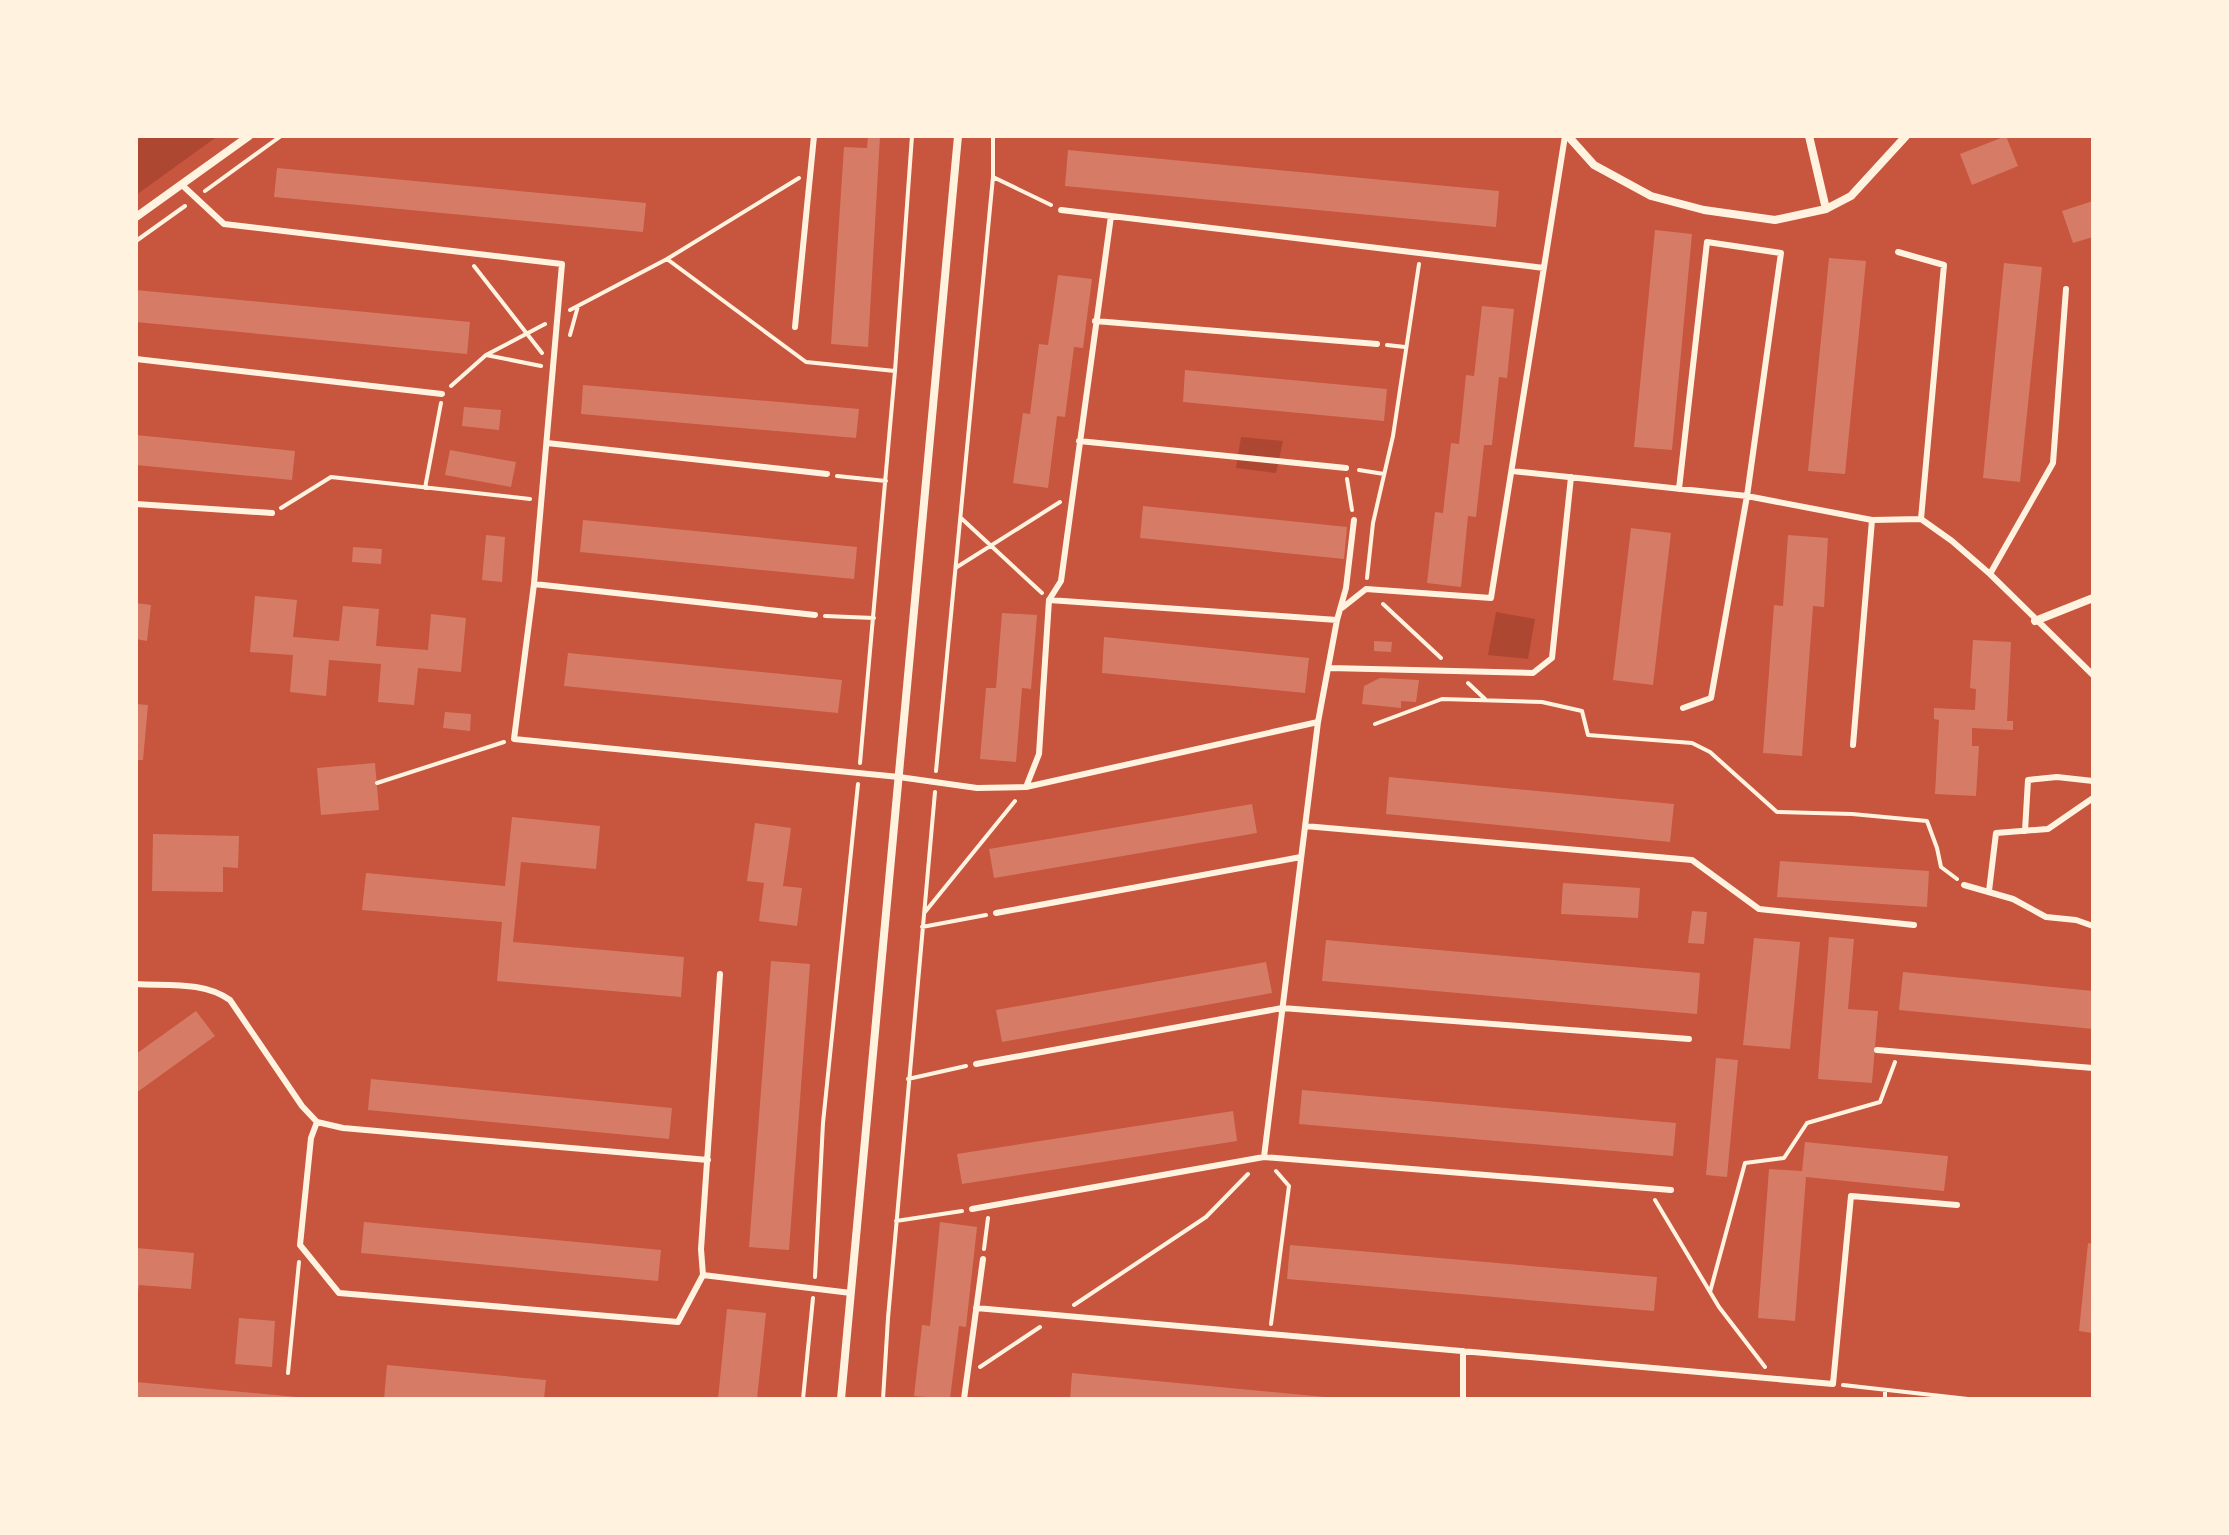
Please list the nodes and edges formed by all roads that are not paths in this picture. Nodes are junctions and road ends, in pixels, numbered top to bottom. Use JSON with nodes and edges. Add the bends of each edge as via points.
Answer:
{"nodes":[{"id":1,"x":249,"y":136,"type":"edge"},
{"id":2,"x":814,"y":136,"type":"edge"},
{"id":3,"x":958,"y":136,"type":"edge"},
{"id":4,"x":1567,"y":136,"type":"edge"},
{"id":5,"x":1809,"y":136,"type":"edge"},
{"id":6,"x":1906,"y":136,"type":"edge"},
{"id":7,"x":181,"y":184,"type":"junction"},
{"id":8,"x":1826,"y":209,"type":"junction"},
{"id":9,"x":1061,"y":210,"type":"road end"},
{"id":10,"x":1111,"y":216,"type":"junction"},
{"id":11,"x":136,"y":217,"type":"edge"},
{"id":12,"x":1898,"y":252,"type":"dead end"},
{"id":13,"x":1544,"y":268,"type":"junction"},
{"id":14,"x":2066,"y":289,"type":"dead end"},
{"id":15,"x":1095,"y":321,"type":"junction"},
{"id":16,"x":795,"y":327,"type":"dead end"},
{"id":17,"x":1377,"y":344,"type":"dead end"},
{"id":18,"x":136,"y":359,"type":"edge"},
{"id":19,"x":442,"y":394,"type":"road end"},
{"id":20,"x":1079,"y":441,"type":"junction"},
{"id":21,"x":547,"y":443,"type":"junction"},
{"id":22,"x":1346,"y":468,"type":"road end"},
{"id":23,"x":1512,"y":471,"type":"junction"},
{"id":24,"x":827,"y":474,"type":"road end"},
{"id":25,"x":1571,"y":477,"type":"junction"},
{"id":26,"x":1679,"y":489,"type":"junction"},
{"id":27,"x":1747,"y":496,"type":"junction"},
{"id":28,"x":136,"y":504,"type":"edge"},
{"id":29,"x":272,"y":513,"type":"road end"},
{"id":30,"x":1921,"y":519,"type":"junction"},
{"id":31,"x":1354,"y":520,"type":"road end"},
{"id":32,"x":1872,"y":520,"type":"junction"},
{"id":33,"x":1990,"y":574,"type":"junction"},
{"id":34,"x":534,"y":584,"type":"junction"},
{"id":35,"x":2093,"y":598,"type":"edge"},
{"id":36,"x":1049,"y":600,"type":"junction"},
{"id":37,"x":1340,"y":609,"type":"junction"},
{"id":38,"x":815,"y":615,"type":"road end"},
{"id":39,"x":1337,"y":620,"type":"junction"},
{"id":40,"x":2035,"y":621,"type":"junction"},
{"id":41,"x":1330,"y":668,"type":"junction"},
{"id":42,"x":2093,"y":675,"type":"edge"},
{"id":43,"x":1683,"y":708,"type":"dead end"},
{"id":44,"x":1318,"y":722,"type":"junction"},
{"id":45,"x":1853,"y":745,"type":"dead end"},
{"id":46,"x":899,"y":777,"type":"junction"},
{"id":47,"x":2093,"y":781,"type":"edge"},
{"id":48,"x":1026,"y":787,"type":"junction"},
{"id":49,"x":2093,"y":798,"type":"edge"},
{"id":50,"x":1305,"y":826,"type":"junction"},
{"id":51,"x":2025,"y":831,"type":"junction"},
{"id":52,"x":1301,"y":857,"type":"junction"},
{"id":53,"x":1964,"y":885,"type":"road end"},
{"id":54,"x":1989,"y":891,"type":"junction"},
{"id":55,"x":996,"y":913,"type":"road end"},
{"id":56,"x":1914,"y":925,"type":"dead end"},
{"id":57,"x":2093,"y":926,"type":"edge"},
{"id":58,"x":720,"y":974,"type":"dead end"},
{"id":59,"x":136,"y":984,"type":"edge"},
{"id":60,"x":1282,"y":1008,"type":"junction"},
{"id":61,"x":1689,"y":1039,"type":"dead end"},
{"id":62,"x":1877,"y":1050,"type":"dead end"},
{"id":63,"x":976,"y":1064,"type":"road end"},
{"id":64,"x":2093,"y":1068,"type":"edge"},
{"id":65,"x":317,"y":1122,"type":"junction"},
{"id":66,"x":1264,"y":1157,"type":"junction"},
{"id":67,"x":708,"y":1160,"type":"junction"},
{"id":68,"x":1671,"y":1190,"type":"dead end"},
{"id":69,"x":1957,"y":1205,"type":"dead end"},
{"id":70,"x":972,"y":1209,"type":"road end"},
{"id":71,"x":983,"y":1259,"type":"road end"},
{"id":72,"x":703,"y":1275,"type":"junction"},
{"id":73,"x":851,"y":1293,"type":"junction"},
{"id":74,"x":976,"y":1308,"type":"junction"},
{"id":75,"x":1463,"y":1351,"type":"junction"},
{"id":76,"x":841,"y":1399,"type":"edge"},
{"id":77,"x":964,"y":1399,"type":"edge"},
{"id":78,"x":1463,"y":1399,"type":"edge"}],
"edges":[{"from":1,"to":7,"type":"street"},
{"from":2,"to":16,"type":"lane"},
{"from":3,"to":46,"type":"street"},
{"from":4,"to":8,"type":"street","via":[[1594,165],[1651,196],[1775,220]]},
{"from":4,"to":13,"type":"lane"},
{"from":5,"to":8,"type":"street"},
{"from":6,"to":8,"type":"street","via":[[1851,196]]},
{"from":7,"to":11,"type":"street"},
{"from":7,"to":21,"type":"lane","via":[[224,224],[562,264]]},
{"from":9,"to":10,"type":"lane"},
{"from":10,"to":13,"type":"lane"},
{"from":10,"to":15,"type":"lane"},
{"from":12,"to":30,"type":"lane","via":[[1944,265]]},
{"from":13,"to":23,"type":"lane"},
{"from":14,"to":33,"type":"lane","via":[[2053,463]]},
{"from":15,"to":17,"type":"lane"},
{"from":15,"to":20,"type":"lane"},
{"from":18,"to":19,"type":"lane"},
{"from":20,"to":22,"type":"lane"},
{"from":20,"to":36,"type":"lane","via":[[1061,581]]},
{"from":21,"to":24,"type":"lane"},
{"from":21,"to":34,"type":"lane"},
{"from":23,"to":25,"type":"lane"},
{"from":23,"to":37,"type":"lane","via":[[1491,598],[1366,589]]},
{"from":25,"to":26,"type":"lane"},
{"from":25,"to":41,"type":"lane","via":[[1552,658],[1533,673]]},
{"from":26,"to":27,"type":"lane"},
{"from":26,"to":27,"type":"lane","via":[[1707,242],[1781,253]]},
{"from":27,"to":32,"type":"lane"},
{"from":27,"to":43,"type":"lane","via":[[1711,698]]},
{"from":28,"to":29,"type":"lane"},
{"from":30,"to":32,"type":"lane"},
{"from":30,"to":33,"type":"lane"},
{"from":31,"to":37,"type":"lane"},
{"from":32,"to":45,"type":"lane"},
{"from":33,"to":40,"type":"lane"},
{"from":34,"to":38,"type":"lane"},
{"from":34,"to":46,"type":"lane","via":[[514,739]]},
{"from":35,"to":40,"type":"street"},
{"from":36,"to":39,"type":"lane"},
{"from":36,"to":48,"type":"lane","via":[[1039,754]]},
{"from":37,"to":39,"type":"lane"},
{"from":39,"to":41,"type":"lane"},
{"from":40,"to":42,"type":"lane"},
{"from":41,"to":44,"type":"lane"},
{"from":44,"to":48,"type":"lane"},
{"from":44,"to":50,"type":"lane"},
{"from":46,"to":48,"type":"lane","via":[[977,788]]},
{"from":46,"to":73,"type":"street"},
{"from":47,"to":51,"type":"lane","via":[[2028,780]]},
{"from":49,"to":51,"type":"lane","via":[[2048,829]]},
{"from":50,"to":52,"type":"lane"},
{"from":50,"to":56,"type":"lane","via":[[1692,860],[1759,909]]},
{"from":51,"to":54,"type":"lane","via":[[1996,833]]},
{"from":52,"to":55,"type":"lane"},
{"from":52,"to":60,"type":"lane"},
{"from":53,"to":54,"type":"lane"},
{"from":54,"to":57,"type":"lane","via":[[2046,917]]},
{"from":58,"to":67,"type":"lane"},
{"from":59,"to":65,"type":"lane","via":[[202,987],[230,1000]]},
{"from":60,"to":61,"type":"lane"},
{"from":60,"to":63,"type":"lane"},
{"from":60,"to":66,"type":"lane"},
{"from":62,"to":64,"type":"lane"},
{"from":65,"to":67,"type":"lane"},
{"from":65,"to":72,"type":"lane","via":[[300,1245],[339,1293],[678,1322]]},
{"from":66,"to":68,"type":"lane"},
{"from":66,"to":70,"type":"lane"},
{"from":67,"to":72,"type":"lane"},
{"from":69,"to":75,"type":"lane","via":[[1851,1196],[1833,1384]]},
{"from":71,"to":74,"type":"lane"},
{"from":72,"to":73,"type":"lane"},
{"from":73,"to":76,"type":"street"},
{"from":74,"to":75,"type":"lane"},
{"from":74,"to":77,"type":"lane"},
{"from":75,"to":78,"type":"lane"}]}
